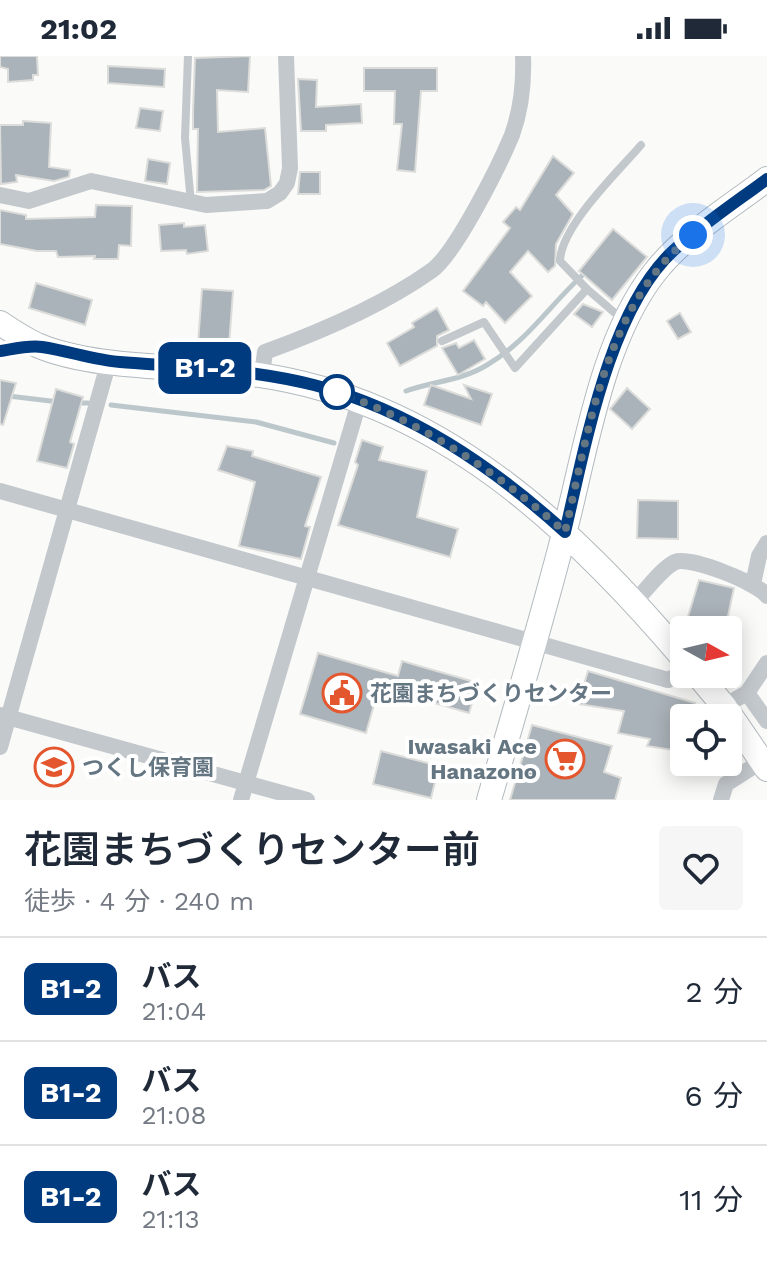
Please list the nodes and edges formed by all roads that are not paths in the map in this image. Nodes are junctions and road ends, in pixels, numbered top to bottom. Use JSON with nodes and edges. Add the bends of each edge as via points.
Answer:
{"nodes":[{"id":1,"x":188,"y":56,"type":"edge"},
{"id":2,"x":286,"y":56,"type":"edge"},
{"id":3,"x":523,"y":56,"type":"edge"},
{"id":4,"x":641,"y":145,"type":"dead end"},
{"id":5,"x":767,"y":179,"type":"edge"},
{"id":6,"x":0,"y":195,"type":"edge"},
{"id":7,"x":191,"y":203,"type":"junction"},
{"id":8,"x":586,"y":288,"type":"junction"},
{"id":9,"x":0,"y":323,"type":"edge"},
{"id":10,"x":626,"y":323,"type":"junction"},
{"id":11,"x":442,"y":341,"type":"dead end"},
{"id":12,"x":39,"y":346,"type":"junction"},
{"id":13,"x":0,"y":351,"type":"edge"},
{"id":14,"x":109,"y":361,"type":"junction"},
{"id":15,"x":262,"y":375,"type":"junction"},
{"id":16,"x":360,"y":399,"type":"junction"},
{"id":17,"x":0,"y":491,"type":"edge"},
{"id":18,"x":66,"y":510,"type":"junction"},
{"id":19,"x":565,"y":532,"type":"junction"},
{"id":20,"x":767,"y":543,"type":"edge"},
{"id":21,"x":308,"y":579,"type":"junction"},
{"id":22,"x":753,"y":584,"type":"junction"},
{"id":23,"x":767,"y":596,"type":"edge"},
{"id":24,"x":635,"y":602,"type":"junction"},
{"id":25,"x":534,"y":643,"type":"junction"},
{"id":26,"x":670,"y":643,"type":"edge"},
{"id":27,"x":767,"y":663,"type":"edge"},
{"id":28,"x":670,"y":679,"type":"edge"},
{"id":29,"x":709,"y":688,"type":"edge"},
{"id":30,"x":747,"y":693,"type":"junction"},
{"id":31,"x":722,"y":704,"type":"edge"},
{"id":32,"x":728,"y":704,"type":"edge"},
{"id":33,"x":4,"y":716,"type":"edge"},
{"id":34,"x":767,"y":721,"type":"edge"},
{"id":35,"x":742,"y":732,"type":"edge"},
{"id":36,"x":0,"y":747,"type":"edge"},
{"id":37,"x":765,"y":765,"type":"edge"},
{"id":38,"x":247,"y":783,"type":"junction"},
{"id":39,"x":241,"y":800,"type":"edge"},
{"id":40,"x":307,"y":800,"type":"edge"},
{"id":41,"x":489,"y":800,"type":"edge"},
{"id":42,"x":721,"y":800,"type":"edge"}],
"edges":[{"from":1,"to":7,"type":"lane","via":[[185,138]]},
{"from":2,"to":7,"type":"street","via":[[287,183],[267,201]]},
{"from":3,"to":15,"type":"street","via":[[524,81],[513,133],[470,219],[434,270],[321,332],[265,352]]},
{"from":4,"to":8,"type":"lane","via":[[560,248],[560,261]]},
{"from":5,"to":10,"type":"street","via":[[673,250],[652,275]]},
{"from":6,"to":7,"type":"street","via":[[29,201],[91,181]]},
{"from":8,"to":10,"type":"lane"},
{"from":8,"to":11,"type":"lane","via":[[515,368],[484,322]]},
{"from":9,"to":12,"type":"street"},
{"from":10,"to":19,"type":"street","via":[[601,380]]},
{"from":12,"to":13,"type":"street"},
{"from":12,"to":14,"type":"street"},
{"from":14,"to":15,"type":"street"},
{"from":14,"to":18,"type":"street"},
{"from":15,"to":16,"type":"street"},
{"from":16,"to":19,"type":"street","via":[[401,416],[490,469]]},
{"from":16,"to":21,"type":"street"},
{"from":17,"to":18,"type":"street"},
{"from":18,"to":21,"type":"street"},
{"from":18,"to":33,"type":"street"},
{"from":19,"to":24,"type":"street"},
{"from":19,"to":25,"type":"street"},
{"from":20,"to":22,"type":"street"},
{"from":21,"to":25,"type":"street"},
{"from":21,"to":38,"type":"street"},
{"from":22,"to":23,"type":"street"},
{"from":22,"to":24,"type":"street","via":[[686,559],[673,563]]},
{"from":24,"to":26,"type":"street"},
{"from":25,"to":28,"type":"street"},
{"from":25,"to":41,"type":"street"},
{"from":27,"to":30,"type":"street"},
{"from":29,"to":31,"type":"street"},
{"from":30,"to":32,"type":"street"},
{"from":30,"to":34,"type":"street"},
{"from":33,"to":36,"type":"street"},
{"from":33,"to":38,"type":"street"},
{"from":35,"to":37,"type":"street"},
{"from":37,"to":42,"type":"street","via":[[726,784]]},
{"from":38,"to":39,"type":"street"},
{"from":38,"to":40,"type":"street"}]}
